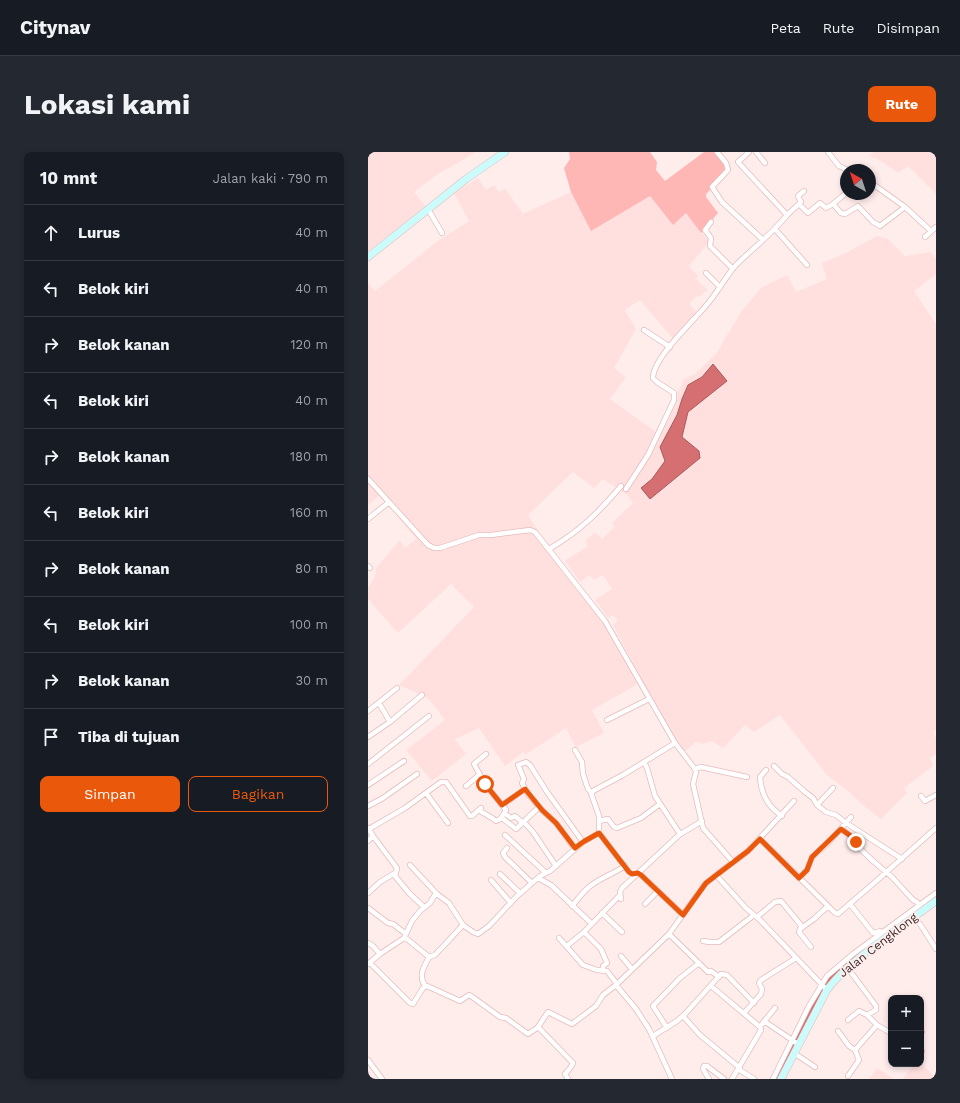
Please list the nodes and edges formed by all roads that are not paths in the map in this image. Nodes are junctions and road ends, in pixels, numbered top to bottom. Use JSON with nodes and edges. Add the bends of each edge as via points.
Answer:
{"nodes":[{"id":1,"x":505,"y":152,"type":"edge"},
{"id":2,"x":716,"y":152,"type":"edge"},
{"id":3,"x":749,"y":152,"type":"edge"},
{"id":4,"x":756,"y":152,"type":"edge"},
{"id":5,"x":828,"y":152,"type":"edge"},
{"id":6,"x":743,"y":154,"type":"edge"},
{"id":7,"x":765,"y":163,"type":"dead end"},
{"id":8,"x":840,"y":166,"type":"edge"},
{"id":9,"x":876,"y":186,"type":"edge"},
{"id":10,"x":804,"y":191,"type":"dead end"},
{"id":11,"x":840,"y":198,"type":"edge"},
{"id":12,"x":800,"y":204,"type":"junction"},
{"id":13,"x":833,"y":204,"type":"junction"},
{"id":14,"x":905,"y":207,"type":"junction"},
{"id":15,"x":428,"y":209,"type":"junction"},
{"id":16,"x":787,"y":215,"type":"junction"},
{"id":17,"x":711,"y":222,"type":"dead end"},
{"id":18,"x":936,"y":227,"type":"edge"},
{"id":19,"x":775,"y":229,"type":"junction"},
{"id":20,"x":931,"y":231,"type":"junction"},
{"id":21,"x":442,"y":233,"type":"dead end"},
{"id":22,"x":925,"y":237,"type":"dead end"},
{"id":23,"x":763,"y":240,"type":"junction"},
{"id":24,"x":368,"y":257,"type":"edge"},
{"id":25,"x":807,"y":265,"type":"dead end"},
{"id":26,"x":733,"y":269,"type":"junction"},
{"id":27,"x":706,"y":273,"type":"dead end"},
{"id":28,"x":720,"y":287,"type":"junction"},
{"id":29,"x":644,"y":330,"type":"dead end"},
{"id":30,"x":670,"y":347,"type":"junction"},
{"id":31,"x":368,"y":478,"type":"edge"},
{"id":32,"x":389,"y":502,"type":"junction"},
{"id":33,"x":368,"y":519,"type":"edge"},
{"id":34,"x":549,"y":549,"type":"junction"},
{"id":35,"x":397,"y":688,"type":"dead end"},
{"id":36,"x":422,"y":696,"type":"dead end"},
{"id":37,"x":649,"y":698,"type":"junction"},
{"id":38,"x":379,"y":703,"type":"junction"},
{"id":39,"x":368,"y":711,"type":"edge"},
{"id":40,"x":428,"y":716,"type":"dead end"},
{"id":41,"x":608,"y":720,"type":"dead end"},
{"id":42,"x":390,"y":722,"type":"junction"},
{"id":43,"x":368,"y":737,"type":"edge"},
{"id":44,"x":675,"y":743,"type":"junction"},
{"id":45,"x":575,"y":750,"type":"dead end"},
{"id":46,"x":486,"y":754,"type":"dead end"},
{"id":47,"x":404,"y":761,"type":"dead end"},
{"id":48,"x":644,"y":762,"type":"junction"},
{"id":49,"x":368,"y":764,"type":"edge"},
{"id":50,"x":774,"y":766,"type":"dead end"},
{"id":51,"x":695,"y":769,"type":"junction"},
{"id":52,"x":766,"y":770,"type":"dead end"},
{"id":53,"x":417,"y":774,"type":"dead end"},
{"id":54,"x":479,"y":775,"type":"junction"},
{"id":55,"x":747,"y":777,"type":"dead end"},
{"id":56,"x":368,"y":785,"type":"edge"},
{"id":57,"x":466,"y":786,"type":"dead end"},
{"id":58,"x":833,"y":788,"type":"dead end"},
{"id":59,"x":525,"y":789,"type":"junction"},
{"id":60,"x":426,"y":793,"type":"junction"},
{"id":61,"x":592,"y":793,"type":"junction"},
{"id":62,"x":936,"y":795,"type":"edge"},
{"id":63,"x":921,"y":796,"type":"dead end"},
{"id":64,"x":794,"y":801,"type":"dead end"},
{"id":65,"x":660,"y":804,"type":"junction"},
{"id":66,"x":502,"y":805,"type":"junction"},
{"id":67,"x":817,"y":805,"type":"junction"},
{"id":68,"x":368,"y":806,"type":"edge"},
{"id":69,"x":539,"y":807,"type":"junction"},
{"id":70,"x":504,"y":813,"type":"junction"},
{"id":71,"x":782,"y":816,"type":"junction"},
{"id":72,"x":851,"y":817,"type":"dead end"},
{"id":73,"x":501,"y":818,"type":"junction"},
{"id":74,"x":599,"y":821,"type":"junction"},
{"id":75,"x":702,"y":821,"type":"junction"},
{"id":76,"x":448,"y":823,"type":"dead end"},
{"id":77,"x":524,"y":823,"type":"junction"},
{"id":78,"x":846,"y":823,"type":"junction"},
{"id":79,"x":936,"y":828,"type":"edge"},
{"id":80,"x":368,"y":829,"type":"edge"},
{"id":81,"x":841,"y":829,"type":"junction"},
{"id":82,"x":599,"y":833,"type":"junction"},
{"id":83,"x":680,"y":834,"type":"junction"},
{"id":84,"x":373,"y":836,"type":"junction"},
{"id":85,"x":506,"y":836,"type":"dead end"},
{"id":86,"x":760,"y":839,"type":"junction"},
{"id":87,"x":368,"y":841,"type":"edge"},
{"id":88,"x":583,"y":842,"type":"junction"},
{"id":89,"x":507,"y":848,"type":"dead end"},
{"id":90,"x":575,"y":848,"type":"junction"},
{"id":91,"x":902,"y":859,"type":"junction"},
{"id":92,"x":733,"y":862,"type":"junction"},
{"id":93,"x":410,"y":866,"type":"dead end"},
{"id":94,"x":556,"y":866,"type":"junction"},
{"id":95,"x":625,"y":866,"type":"junction"},
{"id":96,"x":887,"y":872,"type":"junction"},
{"id":97,"x":395,"y":873,"type":"junction"},
{"id":98,"x":546,"y":873,"type":"junction"},
{"id":99,"x":638,"y":873,"type":"junction"},
{"id":100,"x":500,"y":874,"type":"dead end"},
{"id":101,"x":716,"y":875,"type":"junction"},
{"id":102,"x":538,"y":878,"type":"junction"},
{"id":103,"x":799,"y":878,"type":"junction"},
{"id":104,"x":491,"y":880,"type":"dead end"},
{"id":105,"x":532,"y":883,"type":"junction"},
{"id":106,"x":658,"y":891,"type":"junction"},
{"id":107,"x":368,"y":893,"type":"edge"},
{"id":108,"x":436,"y":893,"type":"junction"},
{"id":109,"x":936,"y":893,"type":"edge"},
{"id":110,"x":520,"y":894,"type":"junction"},
{"id":111,"x":930,"y":902,"type":"edge"},
{"id":112,"x":511,"y":903,"type":"junction"},
{"id":113,"x":645,"y":904,"type":"dead end"},
{"id":114,"x":850,"y":904,"type":"junction"},
{"id":115,"x":572,"y":906,"type":"junction"},
{"id":116,"x":828,"y":906,"type":"junction"},
{"id":117,"x":368,"y":908,"type":"edge"},
{"id":118,"x":424,"y":908,"type":"junction"},
{"id":119,"x":918,"y":909,"type":"junction"},
{"id":120,"x":602,"y":914,"type":"junction"},
{"id":121,"x":683,"y":915,"type":"junction"},
{"id":122,"x":755,"y":916,"type":"junction"},
{"id":123,"x":592,"y":924,"type":"junction"},
{"id":124,"x":920,"y":924,"type":"dead end"},
{"id":125,"x":463,"y":925,"type":"junction"},
{"id":126,"x":800,"y":929,"type":"junction"},
{"id":127,"x":886,"y":929,"type":"junction"},
{"id":128,"x":584,"y":932,"type":"junction"},
{"id":129,"x":622,"y":932,"type":"dead end"},
{"id":130,"x":669,"y":934,"type":"junction"},
{"id":131,"x":405,"y":936,"type":"junction"},
{"id":132,"x":559,"y":938,"type":"dead end"},
{"id":133,"x":703,"y":940,"type":"dead end"},
{"id":134,"x":368,"y":944,"type":"edge"},
{"id":135,"x":567,"y":946,"type":"junction"},
{"id":136,"x":811,"y":947,"type":"dead end"},
{"id":137,"x":936,"y":949,"type":"edge"},
{"id":138,"x":380,"y":954,"type":"junction"},
{"id":139,"x":621,"y":956,"type":"dead end"},
{"id":140,"x":429,"y":957,"type":"junction"},
{"id":141,"x":796,"y":958,"type":"junction"},
{"id":142,"x":369,"y":963,"type":"edge"},
{"id":143,"x":699,"y":963,"type":"junction"},
{"id":144,"x":848,"y":967,"type":"junction"},
{"id":145,"x":632,"y":969,"type":"junction"},
{"id":146,"x":603,"y":970,"type":"junction"},
{"id":147,"x":719,"y":976,"type":"junction"},
{"id":148,"x":616,"y":984,"type":"junction"},
{"id":149,"x":425,"y":986,"type":"junction"},
{"id":150,"x":711,"y":986,"type":"junction"},
{"id":151,"x":824,"y":987,"type":"junction"},
{"id":152,"x":754,"y":1003,"type":"junction"},
{"id":153,"x":775,"y":1008,"type":"dead end"},
{"id":154,"x":744,"y":1013,"type":"junction"},
{"id":155,"x":867,"y":1015,"type":"junction"},
{"id":156,"x":683,"y":1016,"type":"junction"},
{"id":157,"x":848,"y":1020,"type":"dead end"},
{"id":158,"x":764,"y":1021,"type":"junction"},
{"id":159,"x":877,"y":1025,"type":"junction"},
{"id":160,"x":760,"y":1026,"type":"junction"},
{"id":161,"x":538,"y":1028,"type":"junction"},
{"id":162,"x":667,"y":1028,"type":"junction"},
{"id":163,"x":838,"y":1031,"type":"dead end"},
{"id":164,"x":888,"y":1032,"type":"edge"},
{"id":165,"x":653,"y":1036,"type":"junction"},
{"id":166,"x":795,"y":1042,"type":"junction"},
{"id":167,"x":855,"y":1050,"type":"junction"},
{"id":168,"x":794,"y":1053,"type":"junction"},
{"id":169,"x":368,"y":1060,"type":"edge"},
{"id":170,"x":784,"y":1063,"type":"junction"},
{"id":171,"x":815,"y":1067,"type":"dead end"},
{"id":172,"x":739,"y":1068,"type":"junction"},
{"id":173,"x":848,"y":1076,"type":"dead end"},
{"id":174,"x":777,"y":1078,"type":"edge"},
{"id":175,"x":382,"y":1079,"type":"edge"},
{"id":176,"x":568,"y":1079,"type":"edge"},
{"id":177,"x":672,"y":1079,"type":"edge"},
{"id":178,"x":709,"y":1079,"type":"edge"},
{"id":179,"x":724,"y":1079,"type":"edge"},
{"id":180,"x":732,"y":1079,"type":"edge"},
{"id":181,"x":754,"y":1079,"type":"edge"}],
"edges":[{"from":1,"to":15,"type":"main road"},
{"from":2,"to":23,"type":"street","via":[[726,163],[728,170],[712,187],[722,202]]},
{"from":3,"to":6,"type":"street"},
{"from":4,"to":7,"type":"street"},
{"from":5,"to":8,"type":"street"},
{"from":6,"to":16,"type":"street","via":[[739,164]]},
{"from":9,"to":14,"type":"street"},
{"from":10,"to":12,"type":"street","via":[[798,196]]},
{"from":11,"to":13,"type":"street"},
{"from":12,"to":13,"type":"street","via":[[808,213],[820,203],[826,208]]},
{"from":12,"to":16,"type":"street"},
{"from":13,"to":14,"type":"street","via":[[845,214],[859,206],[880,226]]},
{"from":14,"to":20,"type":"street"},
{"from":15,"to":21,"type":"street"},
{"from":15,"to":24,"type":"main road"},
{"from":16,"to":19,"type":"street"},
{"from":17,"to":26,"type":"street","via":[[705,230],[711,238],[710,246]]},
{"from":18,"to":20,"type":"street"},
{"from":19,"to":23,"type":"street"},
{"from":19,"to":25,"type":"street"},
{"from":20,"to":22,"type":"street"},
{"from":23,"to":26,"type":"street"},
{"from":26,"to":28,"type":"street"},
{"from":27,"to":28,"type":"street"},
{"from":28,"to":30,"type":"street"},
{"from":29,"to":30,"type":"street"},
{"from":30,"to":34,"type":"street","via":[[657,363],[653,378],[674,393],[672,406],[648,455],[623,487],[585,525]]},
{"from":31,"to":32,"type":"street"},
{"from":32,"to":33,"type":"street"},
{"from":32,"to":34,"type":"street","via":[[428,545],[434,548],[479,535],[530,530],[535,532]]},
{"from":34,"to":37,"type":"street","via":[[605,620]]},
{"from":35,"to":38,"type":"street"},
{"from":36,"to":42,"type":"street"},
{"from":37,"to":41,"type":"street"},
{"from":37,"to":44,"type":"street"},
{"from":38,"to":39,"type":"street"},
{"from":38,"to":42,"type":"street"},
{"from":40,"to":49,"type":"street"},
{"from":42,"to":43,"type":"street"},
{"from":44,"to":48,"type":"street"},
{"from":44,"to":51,"type":"street"},
{"from":45,"to":61,"type":"street","via":[[582,762],[588,789]]},
{"from":46,"to":54,"type":"street","via":[[474,764]]},
{"from":47,"to":56,"type":"street"},
{"from":48,"to":61,"type":"street"},
{"from":48,"to":65,"type":"street"},
{"from":50,"to":67,"type":"street","via":[[813,798]]},
{"from":51,"to":55,"type":"street","via":[[701,767]]},
{"from":51,"to":75,"type":"street","via":[[693,784]]},
{"from":52,"to":71,"type":"street","via":[[760,776],[761,787],[770,806]]},
{"from":53,"to":68,"type":"street"},
{"from":54,"to":57,"type":"street"},
{"from":54,"to":66,"type":"street"},
{"from":58,"to":67,"type":"street"},
{"from":59,"to":66,"type":"street"},
{"from":59,"to":69,"type":"street"},
{"from":59,"to":88,"type":"street","via":[[518,766],[526,762]]},
{"from":60,"to":73,"type":"street","via":[[441,782],[446,782],[470,816],[480,809],[496,821]]},
{"from":60,"to":76,"type":"street"},
{"from":60,"to":80,"type":"street"},
{"from":61,"to":74,"type":"street"},
{"from":62,"to":63,"type":"street","via":[[925,801]]},
{"from":64,"to":71,"type":"street"},
{"from":65,"to":74,"type":"street","via":[[641,818],[617,828],[608,819]]},
{"from":65,"to":83,"type":"street"},
{"from":66,"to":70,"type":"street","via":[[506,810]]},
{"from":67,"to":78,"type":"street","via":[[829,814],[836,814]]},
{"from":69,"to":77,"type":"street"},
{"from":69,"to":90,"type":"street","via":[[556,823]]},
{"from":70,"to":73,"type":"street"},
{"from":70,"to":77,"type":"street","via":[[510,818],[515,816]]},
{"from":71,"to":86,"type":"street"},
{"from":72,"to":78,"type":"street"},
{"from":73,"to":77,"type":"street","via":[[516,830]]},
{"from":74,"to":82,"type":"street"},
{"from":75,"to":83,"type":"street"},
{"from":75,"to":92,"type":"street","via":[[704,829]]},
{"from":77,"to":94,"type":"street"},
{"from":78,"to":81,"type":"street"},
{"from":78,"to":91,"type":"street"},
{"from":79,"to":91,"type":"street"},
{"from":80,"to":84,"type":"street"},
{"from":81,"to":96,"type":"street","via":[[857,841],[860,850]]},
{"from":81,"to":103,"type":"street","via":[[812,857],[807,870]]},
{"from":82,"to":88,"type":"street"},
{"from":82,"to":95,"type":"street"},
{"from":83,"to":99,"type":"street"},
{"from":84,"to":87,"type":"street"},
{"from":84,"to":97,"type":"street","via":[[397,868]]},
{"from":85,"to":98,"type":"street"},
{"from":86,"to":92,"type":"street"},
{"from":86,"to":103,"type":"street"},
{"from":88,"to":90,"type":"street"},
{"from":89,"to":105,"type":"street","via":[[503,853],[505,857]]},
{"from":90,"to":94,"type":"street"},
{"from":91,"to":96,"type":"street"},
{"from":92,"to":101,"type":"street"},
{"from":93,"to":108,"type":"street"},
{"from":94,"to":98,"type":"street"},
{"from":95,"to":99,"type":"street","via":[[632,874]]},
{"from":95,"to":115,"type":"street","via":[[590,886]]},
{"from":96,"to":114,"type":"street"},
{"from":96,"to":119,"type":"street"},
{"from":97,"to":107,"type":"street"},
{"from":97,"to":118,"type":"street"},
{"from":98,"to":102,"type":"street"},
{"from":99,"to":106,"type":"street"},
{"from":99,"to":120,"type":"street","via":[[622,888],[621,897]]},
{"from":100,"to":110,"type":"street"},
{"from":101,"to":121,"type":"street","via":[[705,884]]},
{"from":101,"to":122,"type":"street"},
{"from":102,"to":105,"type":"street"},
{"from":102,"to":115,"type":"street","via":[[551,885]]},
{"from":103,"to":116,"type":"street"},
{"from":104,"to":112,"type":"street"},
{"from":105,"to":110,"type":"street"},
{"from":106,"to":113,"type":"street"},
{"from":106,"to":121,"type":"street"},
{"from":108,"to":118,"type":"street"},
{"from":108,"to":125,"type":"street","via":[[449,903]]},
{"from":109,"to":111,"type":"street"},
{"from":110,"to":112,"type":"street"},
{"from":111,"to":119,"type":"main road","name":"Jalan Cengklong"},
{"from":112,"to":125,"type":"street","via":[[478,934]]},
{"from":114,"to":116,"type":"street","via":[[838,914]]},
{"from":114,"to":127,"type":"street","via":[[874,933]]},
{"from":115,"to":123,"type":"street"},
{"from":116,"to":126,"type":"street"},
{"from":117,"to":131,"type":"street","via":[[393,924]]},
{"from":118,"to":131,"type":"street","via":[[412,921]]},
{"from":119,"to":127,"type":"street"},
{"from":119,"to":144,"type":"main road","name":"Jalan Cengklong"},
{"from":120,"to":123,"type":"street"},
{"from":120,"to":129,"type":"street"},
{"from":121,"to":130,"type":"street"},
{"from":122,"to":126,"type":"street","via":[[780,900],[800,924]]},
{"from":122,"to":133,"type":"street","via":[[719,942]]},
{"from":122,"to":141,"type":"street"},
{"from":123,"to":128,"type":"street"},
{"from":124,"to":137,"type":"street"},
{"from":125,"to":140,"type":"street","via":[[435,955]]},
{"from":126,"to":136,"type":"street","via":[[799,932]]},
{"from":127,"to":151,"type":"street","via":[[827,976]]},
{"from":128,"to":135,"type":"street"},
{"from":128,"to":146,"type":"street","via":[[601,951],[607,963]]},
{"from":130,"to":143,"type":"street"},
{"from":130,"to":145,"type":"street"},
{"from":131,"to":138,"type":"street"},
{"from":131,"to":140,"type":"street"},
{"from":132,"to":135,"type":"street"},
{"from":134,"to":138,"type":"street"},
{"from":135,"to":146,"type":"street","via":[[583,965]]},
{"from":138,"to":142,"type":"street"},
{"from":139,"to":145,"type":"street"},
{"from":140,"to":149,"type":"street","via":[[421,975]]},
{"from":141,"to":151,"type":"street"},
{"from":141,"to":152,"type":"street","via":[[761,980],[759,983],[762,991]]},
{"from":142,"to":149,"type":"street","via":[[412,1004]]},
{"from":143,"to":147,"type":"street","via":[[708,972]]},
{"from":143,"to":162,"type":"street","via":[[680,978],[653,1006]]},
{"from":144,"to":151,"type":"main road","name":"Jalan Cengklong"},
{"from":144,"to":155,"type":"street","via":[[876,1006],[876,1010]]},
{"from":145,"to":148,"type":"street"},
{"from":146,"to":148,"type":"street"},
{"from":147,"to":150,"type":"street"},
{"from":147,"to":152,"type":"street","via":[[727,975]]},
{"from":148,"to":161,"type":"street","via":[[603,994],[596,1006],[574,1024],[548,1012]]},
{"from":148,"to":165,"type":"street"},
{"from":149,"to":161,"type":"street","via":[[460,1001],[469,995],[528,1034]]},
{"from":150,"to":154,"type":"street"},
{"from":150,"to":156,"type":"street"},
{"from":151,"to":166,"type":"main road","name":"Jalan Cengklong"},
{"from":152,"to":154,"type":"street"},
{"from":153,"to":158,"type":"street"},
{"from":154,"to":160,"type":"street"},
{"from":155,"to":157,"type":"street","via":[[860,1011]]},
{"from":155,"to":159,"type":"street"},
{"from":156,"to":162,"type":"street"},
{"from":156,"to":172,"type":"street","via":[[700,1035]]},
{"from":158,"to":160,"type":"street"},
{"from":158,"to":166,"type":"street"},
{"from":159,"to":164,"type":"street"},
{"from":159,"to":167,"type":"street"},
{"from":160,"to":172,"type":"street","via":[[761,1030]]},
{"from":161,"to":176,"type":"street","via":[[573,1063],[565,1074]]},
{"from":162,"to":165,"type":"street"},
{"from":163,"to":167,"type":"street"},
{"from":165,"to":177,"type":"street"},
{"from":166,"to":168,"type":"main road","name":"Jalan Cengklong"},
{"from":166,"to":170,"type":"street"},
{"from":167,"to":173,"type":"street","via":[[859,1060]]},
{"from":168,"to":170,"type":"main road","name":"Jalan Cengklong"},
{"from":168,"to":171,"type":"street"},
{"from":169,"to":175,"type":"street"},
{"from":170,"to":174,"type":"main road","name":"Jalan Cengklong"},
{"from":172,"to":180,"type":"street"},
{"from":172,"to":181,"type":"street"},
{"from":178,"to":179,"type":"street","via":[[703,1069],[705,1066]]}]}
